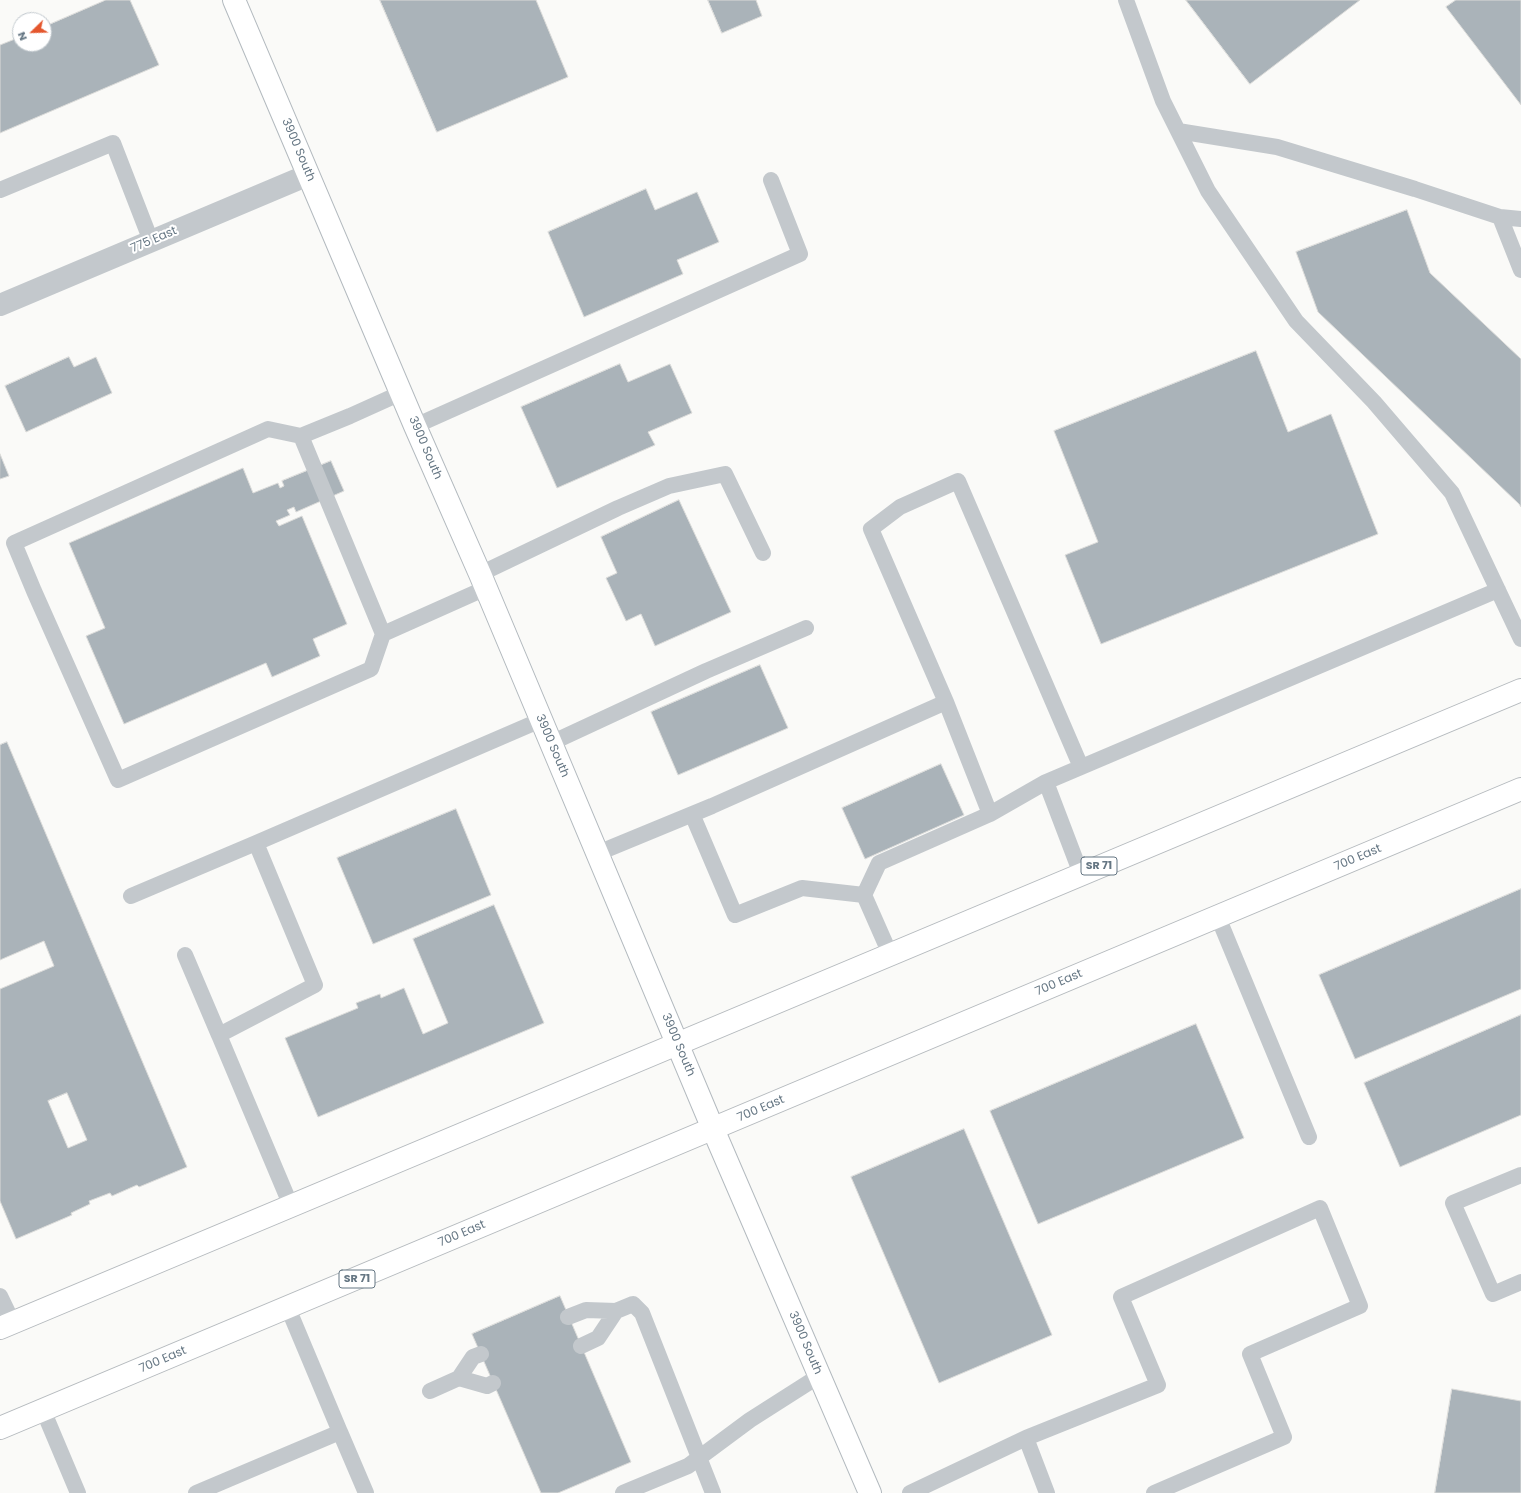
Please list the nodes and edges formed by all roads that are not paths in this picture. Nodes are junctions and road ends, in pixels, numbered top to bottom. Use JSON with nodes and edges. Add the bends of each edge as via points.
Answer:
{"nodes":[{"id":1,"x":234,"y":0,"type":"edge"},
{"id":2,"x":1126,"y":0,"type":"edge"},
{"id":3,"x":1178,"y":131,"type":"junction"},
{"id":4,"x":308,"y":175,"type":"junction"},
{"id":5,"x":771,"y":180,"type":"dead end"},
{"id":6,"x":0,"y":190,"type":"edge"},
{"id":7,"x":1500,"y":217,"type":"junction"},
{"id":8,"x":1521,"y":219,"type":"edge"},
{"id":9,"x":151,"y":241,"type":"junction"},
{"id":10,"x":1521,"y":270,"type":"edge"},
{"id":11,"x":0,"y":305,"type":"edge"},
{"id":12,"x":401,"y":394,"type":"junction"},
{"id":13,"x":415,"y":426,"type":"junction"},
{"id":14,"x":301,"y":436,"type":"junction"},
{"id":15,"x":763,"y":553,"type":"dead end"},
{"id":16,"x":483,"y":581,"type":"junction"},
{"id":17,"x":1498,"y":590,"type":"junction"},
{"id":18,"x":806,"y":628,"type":"dead end"},
{"id":19,"x":383,"y":634,"type":"junction"},
{"id":20,"x":1521,"y":639,"type":"edge"},
{"id":21,"x":1521,"y":690,"type":"edge"},
{"id":22,"x":946,"y":702,"type":"junction"},
{"id":23,"x":541,"y":720,"type":"junction"},
{"id":24,"x":551,"y":743,"type":"junction"},
{"id":25,"x":1081,"y":767,"type":"junction"},
{"id":26,"x":1046,"y":782,"type":"junction"},
{"id":27,"x":1521,"y":789,"type":"edge"},
{"id":28,"x":692,"y":814,"type":"junction"},
{"id":29,"x":990,"y":814,"type":"junction"},
{"id":30,"x":256,"y":843,"type":"junction"},
{"id":31,"x":598,"y":853,"type":"junction"},
{"id":32,"x":1081,"y":874,"type":"junction"},
{"id":33,"x":864,"y":895,"type":"junction"},
{"id":34,"x":131,"y":896,"type":"dead end"},
{"id":35,"x":1218,"y":917,"type":"junction"},
{"id":36,"x":890,"y":954,"type":"junction"},
{"id":37,"x":185,"y":955,"type":"dead end"},
{"id":38,"x":220,"y":1035,"type":"junction"},
{"id":39,"x":678,"y":1044,"type":"junction"},
{"id":40,"x":714,"y":1129,"type":"junction"},
{"id":41,"x":1309,"y":1136,"type":"dead end"},
{"id":42,"x":1521,"y":1175,"type":"edge"},
{"id":43,"x":291,"y":1206,"type":"junction"},
{"id":44,"x":1521,"y":1282,"type":"edge"},
{"id":45,"x":0,"y":1296,"type":"edge"},
{"id":46,"x":288,"y":1308,"type":"junction"},
{"id":47,"x":616,"y":1311,"type":"junction"},
{"id":48,"x":568,"y":1317,"type":"dead end"},
{"id":49,"x":6,"y":1325,"type":"edge"},
{"id":50,"x":581,"y":1346,"type":"dead end"},
{"id":51,"x":481,"y":1354,"type":"dead end"},
{"id":52,"x":820,"y":1376,"type":"junction"},
{"id":53,"x":459,"y":1378,"type":"junction"},
{"id":54,"x":493,"y":1383,"type":"dead end"},
{"id":55,"x":430,"y":1391,"type":"dead end"},
{"id":56,"x":43,"y":1410,"type":"junction"},
{"id":57,"x":0,"y":1428,"type":"edge"},
{"id":58,"x":340,"y":1432,"type":"junction"},
{"id":59,"x":1026,"y":1438,"type":"junction"},
{"id":60,"x":699,"y":1457,"type":"junction"},
{"id":61,"x":78,"y":1493,"type":"edge"},
{"id":62,"x":196,"y":1493,"type":"edge"},
{"id":63,"x":366,"y":1493,"type":"edge"},
{"id":64,"x":623,"y":1493,"type":"edge"},
{"id":65,"x":713,"y":1493,"type":"edge"},
{"id":66,"x":870,"y":1493,"type":"edge"},
{"id":67,"x":910,"y":1493,"type":"edge"},
{"id":68,"x":1047,"y":1493,"type":"edge"},
{"id":69,"x":1154,"y":1493,"type":"edge"}],
"edges":[{"from":1,"to":4,"type":"main road","name":"3900 South"},
{"from":2,"to":3,"type":"lane","via":[[1163,101]]},
{"from":3,"to":7,"type":"lane","via":[[1277,147]]},
{"from":3,"to":17,"type":"lane","via":[[1208,191],[1296,321],[1374,402],[1452,493]]},
{"from":4,"to":9,"type":"street","name":"775 East"},
{"from":4,"to":12,"type":"main road","name":"3900 South"},
{"from":5,"to":13,"type":"lane","via":[[800,254]]},
{"from":6,"to":9,"type":"lane","via":[[113,143]]},
{"from":7,"to":8,"type":"lane"},
{"from":7,"to":10,"type":"lane"},
{"from":9,"to":11,"type":"street","name":"775 East"},
{"from":12,"to":13,"type":"main road","name":"3900 South"},
{"from":12,"to":14,"type":"lane"},
{"from":13,"to":16,"type":"main road","name":"3900 South"},
{"from":14,"to":19,"type":"lane"},
{"from":14,"to":19,"type":"lane","via":[[268,429],[14,543],[118,780],[371,669]]},
{"from":15,"to":16,"type":"lane","via":[[725,474],[670,486],[618,508]]},
{"from":16,"to":19,"type":"lane"},
{"from":16,"to":23,"type":"main road","name":"3900 South"},
{"from":17,"to":20,"type":"lane"},
{"from":17,"to":25,"type":"lane"},
{"from":18,"to":24,"type":"lane"},
{"from":21,"to":32,"type":"main road","number":"SR 71"},
{"from":22,"to":25,"type":"lane","via":[[871,529],[900,507],[958,481]]},
{"from":22,"to":28,"type":"lane"},
{"from":22,"to":29,"type":"lane"},
{"from":23,"to":24,"type":"main road","name":"3900 South"},
{"from":23,"to":30,"type":"lane"},
{"from":24,"to":31,"type":"main road","name":"3900 South"},
{"from":25,"to":26,"type":"lane"},
{"from":26,"to":29,"type":"lane"},
{"from":26,"to":32,"type":"lane"},
{"from":27,"to":35,"type":"main road","name":"700 East","number":"SR 71"},
{"from":28,"to":31,"type":"lane"},
{"from":28,"to":33,"type":"lane","via":[[735,915],[802,888]]},
{"from":29,"to":33,"type":"lane","via":[[879,863]]},
{"from":30,"to":34,"type":"lane"},
{"from":30,"to":38,"type":"lane","via":[[315,985]]},
{"from":31,"to":39,"type":"main road","name":"3900 South"},
{"from":32,"to":36,"type":"main road","number":"SR 71"},
{"from":33,"to":36,"type":"lane"},
{"from":35,"to":40,"type":"main road","name":"700 East","number":"SR 71"},
{"from":35,"to":41,"type":"lane"},
{"from":36,"to":39,"type":"main road","number":"SR 71"},
{"from":37,"to":38,"type":"lane"},
{"from":38,"to":43,"type":"lane"},
{"from":39,"to":40,"type":"main road","name":"3900 South"},
{"from":39,"to":43,"type":"main road","number":"SR 71"},
{"from":40,"to":46,"type":"main road","name":"700 East","number":"SR 71"},
{"from":40,"to":52,"type":"main road","name":"3900 South"},
{"from":42,"to":44,"type":"lane","via":[[1454,1203],[1493,1294]]},
{"from":43,"to":49,"type":"main road","number":"SR 71"},
{"from":45,"to":49,"type":"lane"},
{"from":46,"to":56,"type":"main road","name":"700 East","number":"SR 71"},
{"from":46,"to":58,"type":"lane"},
{"from":47,"to":48,"type":"lane","via":[[586,1310]]},
{"from":47,"to":50,"type":"lane","via":[[598,1338]]},
{"from":47,"to":60,"type":"lane","via":[[634,1304],[642,1313]]},
{"from":51,"to":53,"type":"lane","via":[[474,1357]]},
{"from":52,"to":60,"type":"lane","via":[[750,1420]]},
{"from":52,"to":66,"type":"main road","name":"3900 South"},
{"from":53,"to":54,"type":"lane","via":[[487,1386]]},
{"from":53,"to":55,"type":"lane"},
{"from":56,"to":57,"type":"main road","name":"700 East","number":"SR 71"},
{"from":56,"to":61,"type":"lane"},
{"from":58,"to":62,"type":"lane"},
{"from":58,"to":63,"type":"lane"},
{"from":59,"to":67,"type":"lane"},
{"from":59,"to":68,"type":"lane"},
{"from":59,"to":69,"type":"lane","via":[[1158,1385],[1121,1296],[1320,1208],[1360,1306],[1250,1354],[1284,1437]]},
{"from":60,"to":64,"type":"lane","via":[[688,1466]]},
{"from":60,"to":65,"type":"lane"}]}
